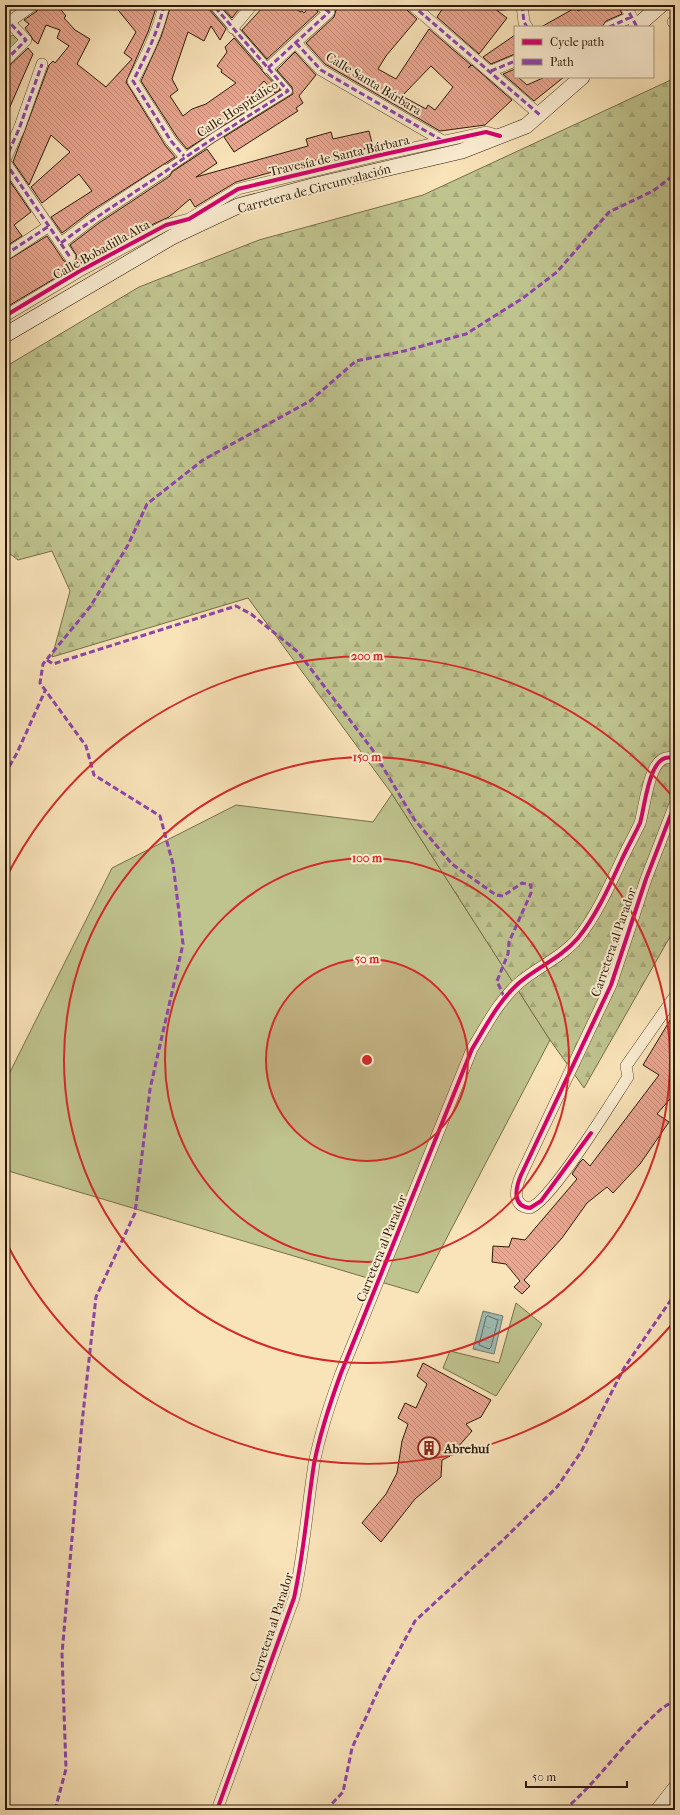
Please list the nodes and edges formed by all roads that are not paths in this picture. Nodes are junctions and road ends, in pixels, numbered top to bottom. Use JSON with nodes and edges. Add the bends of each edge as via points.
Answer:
{"nodes":[{"id":1,"x":32,"y":5,"type":"edge"},
{"id":2,"x":164,"y":5,"type":"edge"},
{"id":3,"x":213,"y":5,"type":"edge"},
{"id":4,"x":252,"y":5,"type":"edge"},
{"id":5,"x":320,"y":5,"type":"edge"},
{"id":6,"x":412,"y":5,"type":"edge"},
{"id":7,"x":522,"y":5,"type":"edge"},
{"id":8,"x":625,"y":5,"type":"edge"},
{"id":9,"x":661,"y":5,"type":"edge"},
{"id":10,"x":7,"y":23,"type":"edge"},
{"id":11,"x":635,"y":23,"type":"edge"},
{"id":12,"x":526,"y":26,"type":"edge"},
{"id":13,"x":616,"y":26,"type":"edge"},
{"id":14,"x":233,"y":28,"type":"junction"},
{"id":15,"x":296,"y":43,"type":"junction"},
{"id":16,"x":5,"y":61,"type":"edge"},
{"id":17,"x":514,"y":61,"type":"edge"},
{"id":18,"x":42,"y":64,"type":"dead end"},
{"id":19,"x":268,"y":68,"type":"junction"},
{"id":20,"x":491,"y":71,"type":"junction"},
{"id":21,"x":581,"y":78,"type":"edge"},
{"id":22,"x":540,"y":115,"type":"junction"},
{"id":23,"x":500,"y":136,"type":"junction"},
{"id":24,"x":443,"y":141,"type":"junction"},
{"id":25,"x":184,"y":156,"type":"junction"},
{"id":26,"x":5,"y":161,"type":"edge"},
{"id":27,"x":166,"y":170,"type":"joint"},
{"id":28,"x":189,"y":219,"type":"joint"},
{"id":29,"x":49,"y":226,"type":"junction"},
{"id":30,"x":61,"y":243,"type":"junction"},
{"id":31,"x":5,"y":255,"type":"edge"},
{"id":32,"x":70,"y":257,"type":"dead end"},
{"id":33,"x":5,"y":316,"type":"edge"},
{"id":34,"x":5,"y":335,"type":"edge"},
{"id":35,"x":675,"y":759,"type":"edge"},
{"id":36,"x":675,"y":804,"type":"edge"},
{"id":37,"x":675,"y":996,"type":"edge"},
{"id":38,"x":675,"y":1787,"type":"edge"},
{"id":39,"x":217,"y":1810,"type":"edge"},
{"id":40,"x":657,"y":1810,"type":"edge"}],
"edges":[{"from":1,"to":10,"type":"street"},
{"from":2,"to":25,"type":"street","via":[[147,56],[133,81],[170,142]]},
{"from":3,"to":14,"type":"street","name":"Calle Hospitalico"},
{"from":4,"to":14,"type":"street"},
{"from":5,"to":15,"type":"street","via":[[329,12]]},
{"from":6,"to":20,"type":"street"},
{"from":7,"to":12,"type":"street"},
{"from":8,"to":11,"type":"street"},
{"from":9,"to":11,"type":"main road"},
{"from":10,"to":16,"type":"street","via":[[26,40]]},
{"from":11,"to":13,"type":"street"},
{"from":14,"to":19,"type":"street","name":"Calle Hospitalico"},
{"from":15,"to":19,"type":"street"},
{"from":15,"to":24,"type":"street","name":"Calle Santa Bárbara","via":[[321,70]]},
{"from":17,"to":20,"type":"street"},
{"from":18,"to":26,"type":"street"},
{"from":19,"to":25,"type":"street","name":"Calle Hospitalico","via":[[288,91]]},
{"from":20,"to":22,"type":"street"},
{"from":21,"to":22,"type":"main road","name":"Carretera de Circunvalación"},
{"from":22,"to":23,"type":"main road","name":"Carretera de Circunvalación","via":[[526,126]]},
{"from":23,"to":24,"type":"street","name":"Travesía de Santa Bárbara","via":[[486,132]]},
{"from":23,"to":34,"type":"main road","name":"Carretera de Circunvalación","via":[[462,151],[238,206],[172,237]]},
{"from":24,"to":28,"type":"street","name":"Travesía de Santa Bárbara","via":[[238,189]]},
{"from":25,"to":27,"type":"street","name":"Calle Hospitalico"},
{"from":26,"to":29,"type":"street","name":"Calle Bobadilla Alta"},
{"from":27,"to":30,"type":"street"},
{"from":28,"to":33,"type":"street","name":"Calle Bobadilla Alta","via":[[166,225],[78,272]]},
{"from":29,"to":30,"type":"street","name":"Calle Bobadilla Alta"},
{"from":29,"to":31,"type":"street"},
{"from":30,"to":32,"type":"street","name":"Calle Bobadilla Alta"},
{"from":35,"to":39,"type":"street","name":"Carretera al Parador","via":[[664,758],[651,774],[640,821],[607,892],[577,938],[520,982],[496,1009],[472,1049],[324,1420],[314,1464],[294,1598]]},
{"from":36,"to":37,"type":"street","name":"Carretera al Parador","via":[[646,879],[612,985],[521,1174],[516,1192],[520,1204],[530,1208],[536,1205],[554,1184],[628,1077],[626,1066]]},
{"from":38,"to":40,"type":"street"}]}
